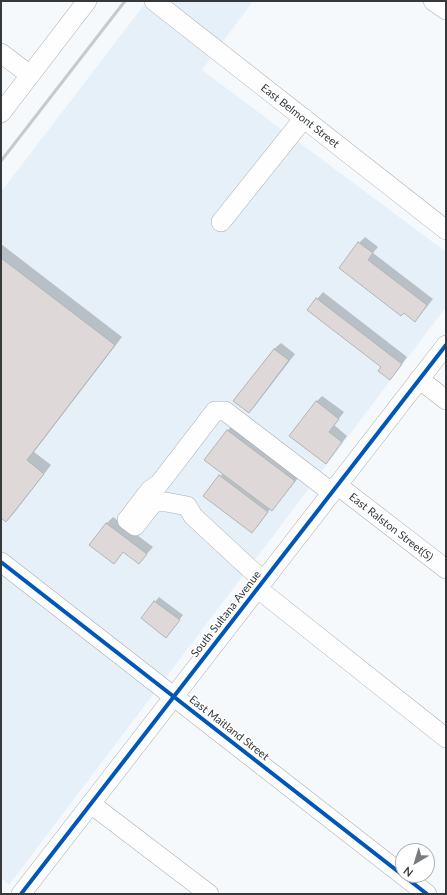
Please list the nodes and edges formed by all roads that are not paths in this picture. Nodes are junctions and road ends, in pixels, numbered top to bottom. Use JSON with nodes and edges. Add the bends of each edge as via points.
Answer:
{"nodes":[{"id":1,"x":87,"y":1,"type":"edge"},
{"id":2,"x":154,"y":1,"type":"edge"},
{"id":3,"x":433,"y":1,"type":"edge"},
{"id":4,"x":446,"y":10,"type":"edge"},
{"id":5,"x":1,"y":53,"type":"edge"},
{"id":6,"x":30,"y":75,"type":"junction"},
{"id":7,"x":1,"y":113,"type":"edge"},
{"id":8,"x":304,"y":118,"type":"junction"},
{"id":9,"x":221,"y":222,"type":"dead end"},
{"id":10,"x":446,"y":230,"type":"edge"},
{"id":11,"x":446,"y":345,"type":"edge"},
{"id":12,"x":419,"y":379,"type":"junction"},
{"id":13,"x":446,"y":400,"type":"edge"},
{"id":14,"x":334,"y":489,"type":"junction"},
{"id":15,"x":1,"y":562,"type":"edge"},
{"id":16,"x":446,"y":569,"type":"edge"},
{"id":17,"x":261,"y":584,"type":"junction"},
{"id":18,"x":174,"y":696,"type":"junction"},
{"id":19,"x":446,"y":738,"type":"edge"},
{"id":20,"x":91,"y":804,"type":"junction"},
{"id":21,"x":21,"y":894,"type":"edge"},
{"id":22,"x":209,"y":894,"type":"edge"},
{"id":23,"x":427,"y":894,"type":"edge"}],
"edges":[{"from":1,"to":6,"type":"street"},
{"from":2,"to":8,"type":"street","name":"East Belmont Street"},
{"from":3,"to":4,"type":"street"},
{"from":5,"to":6,"type":"street"},
{"from":6,"to":7,"type":"street"},
{"from":8,"to":9,"type":"street"},
{"from":8,"to":10,"type":"street","name":"East Belmont Street"},
{"from":11,"to":12,"type":"street","name":"South Sultana Avenue"},
{"from":12,"to":13,"type":"street"},
{"from":12,"to":14,"type":"street","name":"South Sultana Avenue"},
{"from":14,"to":16,"type":"street","name":"East Ralston Street(S)"},
{"from":14,"to":17,"type":"street","name":"South Sultana Avenue"},
{"from":14,"to":17,"type":"street","name":"East Ralston Street(S)","via":[[225,411],[215,411],[159,484],[150,490],[127,520],[135,526],[154,502],[187,506],[193,516],[249,568]]},
{"from":15,"to":18,"type":"street","name":"East Maitland Street"},
{"from":17,"to":18,"type":"street","name":"South Sultana Avenue"},
{"from":17,"to":19,"type":"street"},
{"from":18,"to":20,"type":"street","name":"South Sultana Avenue"},
{"from":18,"to":23,"type":"street","name":"East Maitland Street"},
{"from":20,"to":21,"type":"street","name":"South Sultana Avenue"},
{"from":20,"to":22,"type":"street"}]}
